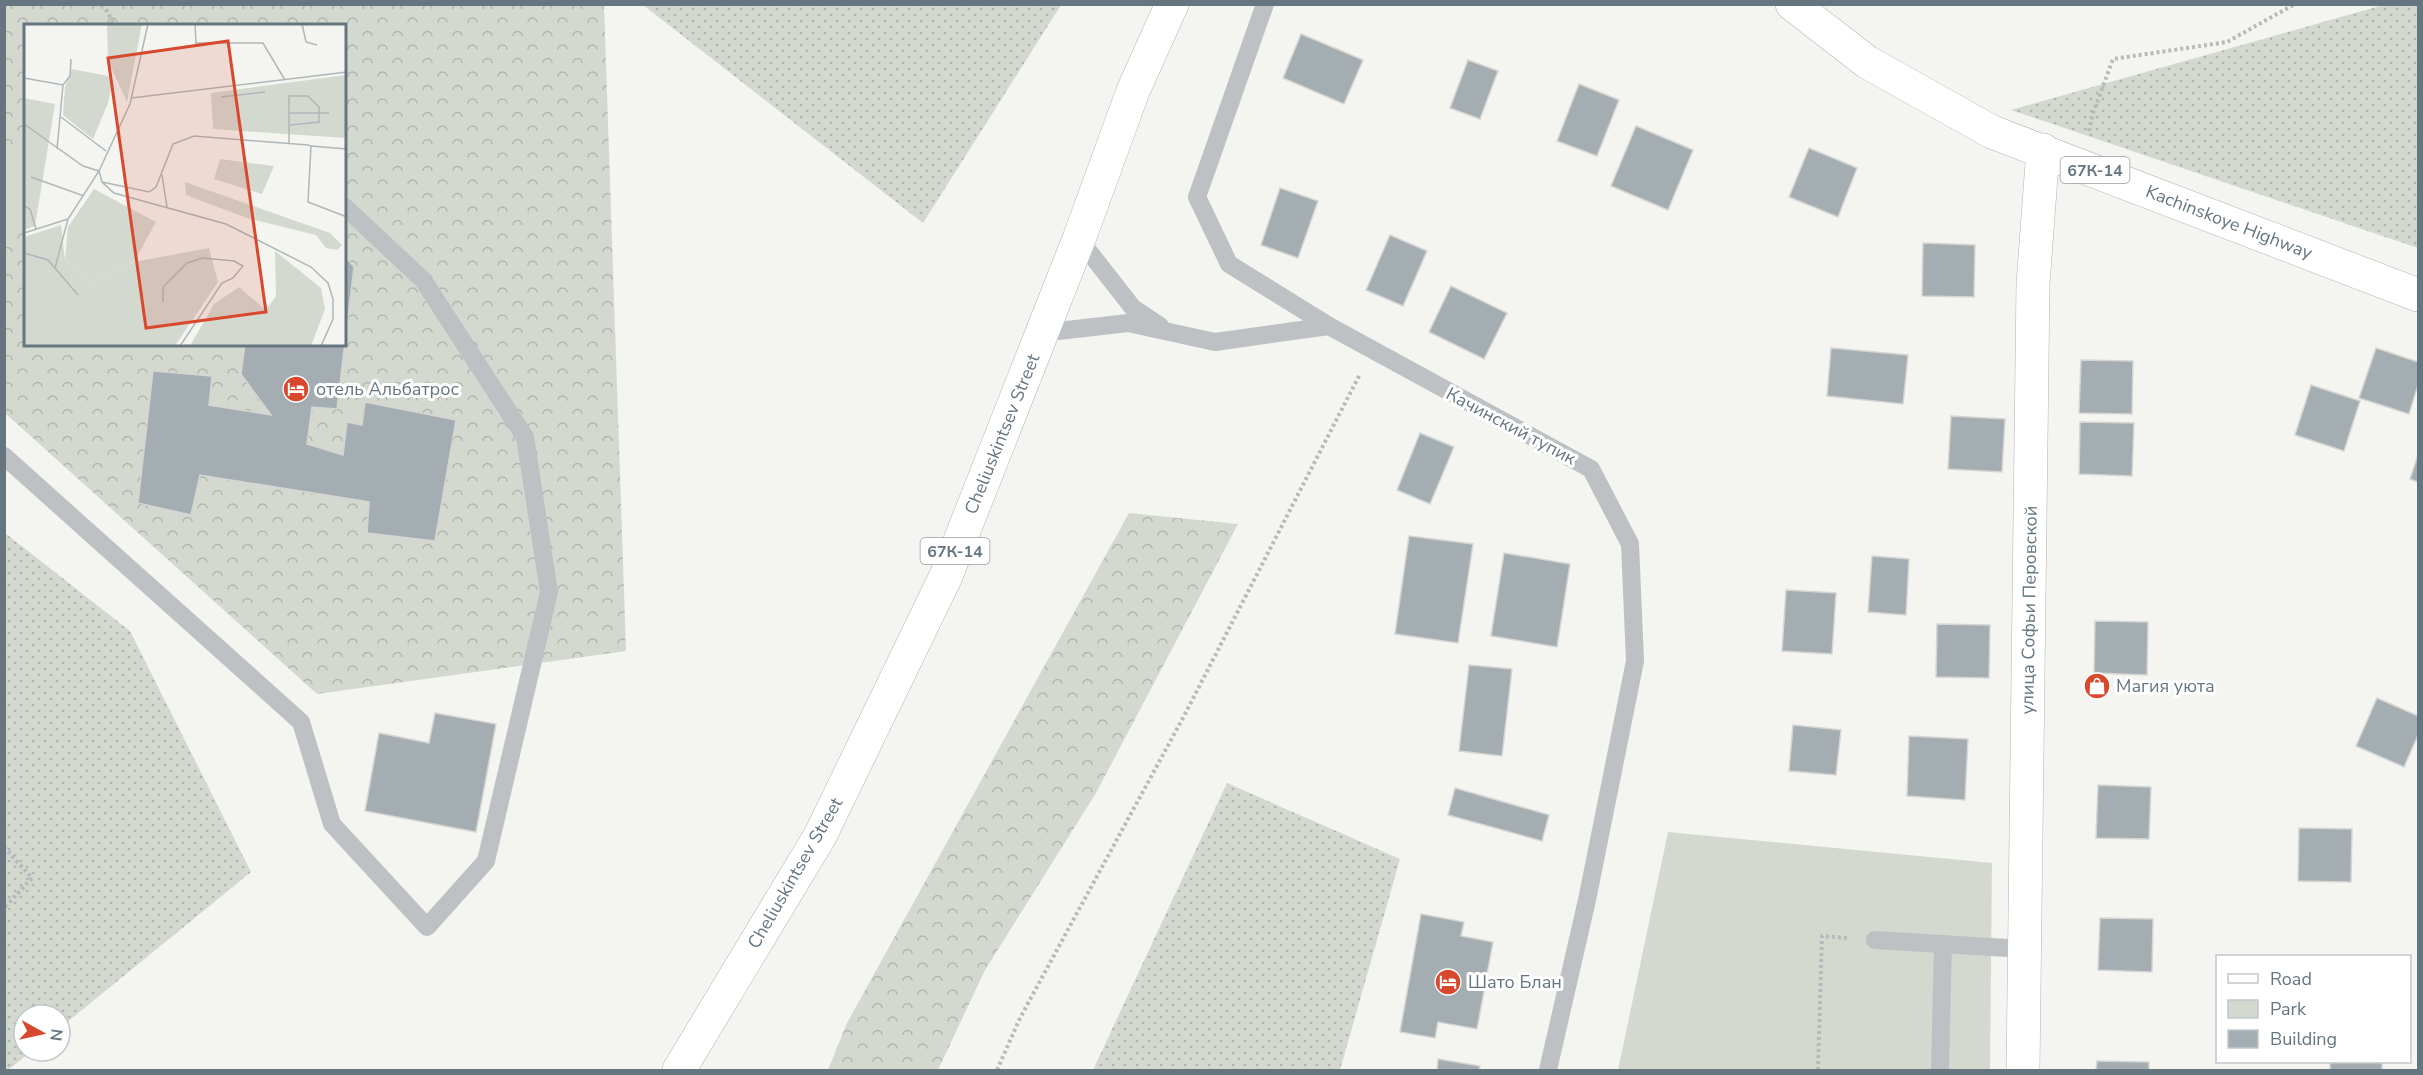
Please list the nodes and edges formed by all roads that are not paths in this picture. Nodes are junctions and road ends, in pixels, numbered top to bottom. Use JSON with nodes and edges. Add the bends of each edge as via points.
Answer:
{"nodes":[{"id":1,"x":1172,"y":4,"type":"edge"},
{"id":2,"x":1265,"y":4,"type":"edge"},
{"id":3,"x":1792,"y":4,"type":"edge"},
{"id":4,"x":2043,"y":150,"type":"junction"},
{"id":5,"x":346,"y":208,"type":"edge"},
{"id":6,"x":1079,"y":238,"type":"junction"},
{"id":7,"x":2418,"y":295,"type":"edge"},
{"id":8,"x":1329,"y":326,"type":"junction"},
{"id":9,"x":1169,"y":332,"type":"junction"},
{"id":10,"x":1041,"y":333,"type":"junction"},
{"id":11,"x":4,"y":456,"type":"edge"},
{"id":12,"x":1875,"y":940,"type":"road end"},
{"id":13,"x":1943,"y":944,"type":"junction"},
{"id":14,"x":2024,"y":949,"type":"junction"},
{"id":15,"x":679,"y":1071,"type":"edge"},
{"id":16,"x":1548,"y":1071,"type":"edge"},
{"id":17,"x":1940,"y":1071,"type":"edge"},
{"id":18,"x":2023,"y":1071,"type":"edge"}],
"edges":[{"from":1,"to":6,"type":"main road","name":"Cheliuskintsev Street","number":"67К-14","via":[[1133,92]]},
{"from":2,"to":8,"type":"lane","name":"Качинский тупик","via":[[1197,197],[1229,264]]},
{"from":3,"to":4,"type":"main road","name":"Kachinskoye Highway","number":"67К-14","via":[[1867,62],[1992,132]]},
{"from":4,"to":7,"type":"main road","name":"Kachinskoye Highway","number":"67К-14"},
{"from":4,"to":14,"type":"main road","name":"улица Софьи Перовской","via":[[2033,284]]},
{"from":5,"to":11,"type":"lane","via":[[423,280],[525,437],[549,592],[486,861],[427,927],[332,824],[301,722]]},
{"from":6,"to":9,"type":"lane","via":[[1133,308]]},
{"from":6,"to":10,"type":"main road","name":"Cheliuskintsev Street","number":"67К-14"},
{"from":8,"to":9,"type":"lane","via":[[1215,342]]},
{"from":8,"to":16,"type":"lane","name":"Качинский тупик","via":[[1591,469],[1630,544],[1635,660]]},
{"from":9,"to":10,"type":"lane","via":[[1128,323]]},
{"from":10,"to":15,"type":"main road","name":"Cheliuskintsev Street","number":"67К-14","via":[[946,576],[825,825]]},
{"from":12,"to":13,"type":"lane"},
{"from":13,"to":14,"type":"lane"},
{"from":13,"to":17,"type":"lane"},
{"from":14,"to":18,"type":"main road","name":"улица Софьи Перовской"}]}
